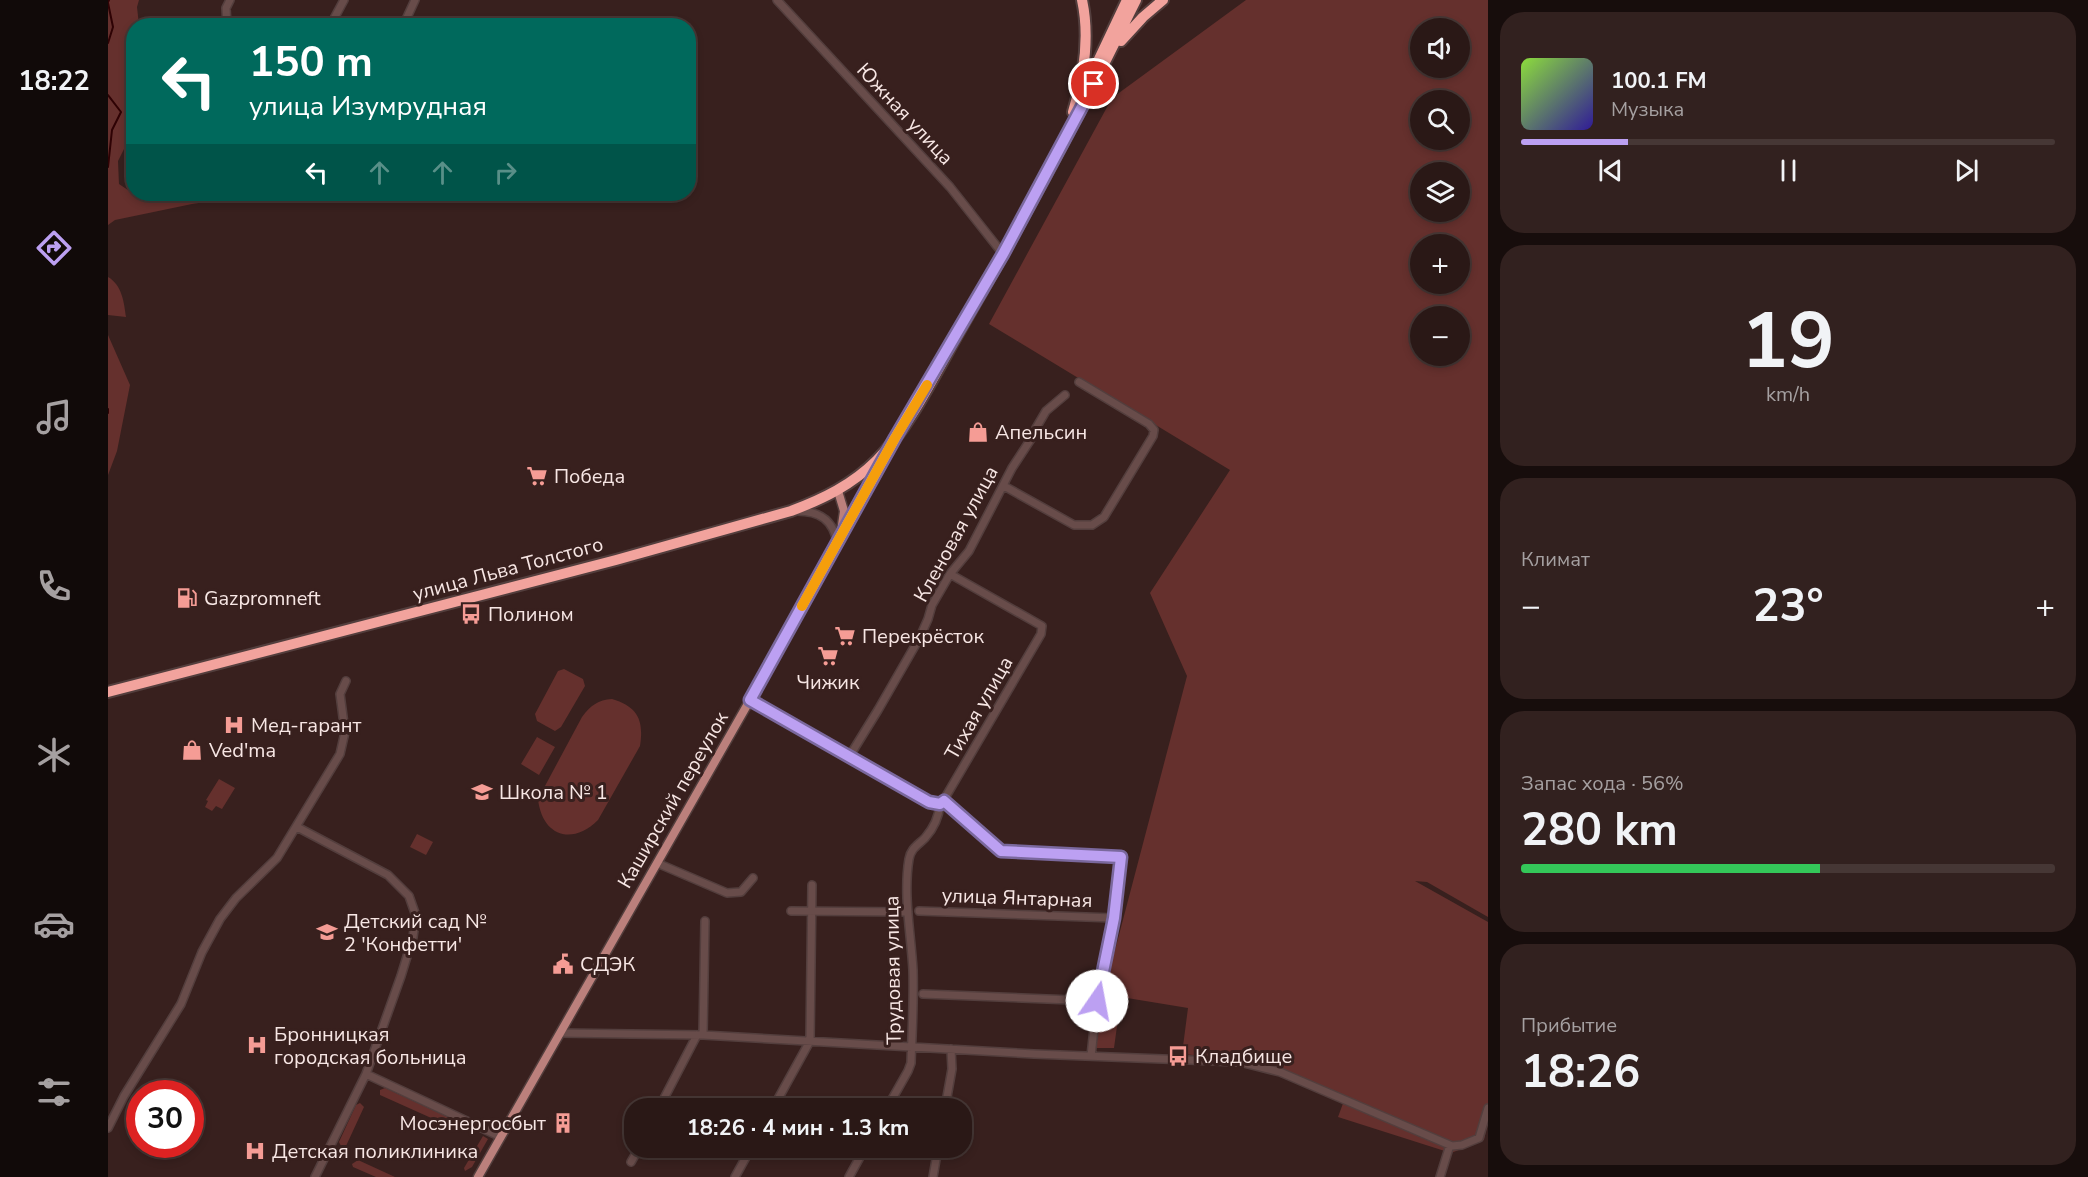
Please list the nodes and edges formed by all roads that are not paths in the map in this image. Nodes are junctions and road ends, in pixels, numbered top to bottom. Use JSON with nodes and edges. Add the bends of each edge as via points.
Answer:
{"nodes":[{"id":1,"x":230,"y":0,"type":"edge"},
{"id":2,"x":344,"y":0,"type":"edge"},
{"id":3,"x":415,"y":0,"type":"edge"},
{"id":4,"x":777,"y":0,"type":"edge"},
{"id":5,"x":1082,"y":0,"type":"edge"},
{"id":6,"x":1127,"y":0,"type":"edge"},
{"id":7,"x":1136,"y":0,"type":"edge"},
{"id":8,"x":1163,"y":0,"type":"edge"},
{"id":9,"x":227,"y":18,"type":"edge"},
{"id":10,"x":334,"y":18,"type":"edge"},
{"id":11,"x":407,"y":18,"type":"edge"},
{"id":12,"x":1105,"y":64,"type":"junction"},
{"id":13,"x":1071,"y":118,"type":"junction"},
{"id":14,"x":1050,"y":164,"type":"junction"},
{"id":15,"x":1003,"y":254,"type":"junction"},
{"id":16,"x":1079,"y":382,"type":"dead end"},
{"id":17,"x":1065,"y":395,"type":"dead end"},
{"id":18,"x":895,"y":438,"type":"junction"},
{"id":19,"x":1004,"y":486,"type":"junction"},
{"id":20,"x":838,"y":490,"type":"junction"},
{"id":21,"x":791,"y":511,"type":"junction"},
{"id":22,"x":837,"y":543,"type":"junction"},
{"id":23,"x":950,"y":574,"type":"junction"},
{"id":24,"x":346,"y":681,"type":"dead end"},
{"id":25,"x":108,"y":692,"type":"edge"},
{"id":26,"x":750,"y":700,"type":"junction"},
{"id":27,"x":849,"y":757,"type":"junction"},
{"id":28,"x":942,"y":803,"type":"junction"},
{"id":29,"x":297,"y":827,"type":"junction"},
{"id":30,"x":909,"y":861,"type":"joint"},
{"id":31,"x":657,"y":862,"type":"junction"},
{"id":32,"x":753,"y":878,"type":"dead end"},
{"id":33,"x":812,"y":885,"type":"dead end"},
{"id":34,"x":790,"y":911,"type":"dead end"},
{"id":35,"x":812,"y":911,"type":"junction"},
{"id":36,"x":920,"y":911,"type":"dead end"},
{"id":37,"x":908,"y":912,"type":"junction"},
{"id":38,"x":1114,"y":918,"type":"junction"},
{"id":39,"x":705,"y":921,"type":"dead end"},
{"id":40,"x":924,"y":994,"type":"dead end"},
{"id":41,"x":1097,"y":1001,"type":"junction"},
{"id":42,"x":560,"y":1033,"type":"junction"},
{"id":43,"x":700,"y":1035,"type":"junction"},
{"id":44,"x":810,"y":1041,"type":"junction"},
{"id":45,"x":911,"y":1046,"type":"junction"},
{"id":46,"x":951,"y":1049,"type":"junction"},
{"id":47,"x":1090,"y":1056,"type":"junction"},
{"id":48,"x":366,"y":1074,"type":"junction"},
{"id":49,"x":665,"y":1098,"type":"edge"},
{"id":50,"x":779,"y":1098,"type":"edge"},
{"id":51,"x":893,"y":1098,"type":"edge"},
{"id":52,"x":947,"y":1098,"type":"edge"},
{"id":53,"x":108,"y":1107,"type":"edge"},
{"id":54,"x":1488,"y":1108,"type":"edge"},
{"id":55,"x":117,"y":1111,"type":"junction"},
{"id":56,"x":108,"y":1128,"type":"edge"},
{"id":57,"x":501,"y":1137,"type":"junction"},
{"id":58,"x":1450,"y":1145,"type":"junction"},
{"id":59,"x":633,"y":1158,"type":"edge"},
{"id":60,"x":745,"y":1158,"type":"edge"},
{"id":61,"x":859,"y":1158,"type":"edge"},
{"id":62,"x":936,"y":1158,"type":"edge"},
{"id":63,"x":631,"y":1162,"type":"dead end"},
{"id":64,"x":315,"y":1177,"type":"edge"},
{"id":65,"x":478,"y":1177,"type":"edge"},
{"id":66,"x":735,"y":1177,"type":"edge"},
{"id":67,"x":849,"y":1177,"type":"edge"},
{"id":68,"x":933,"y":1177,"type":"edge"},
{"id":69,"x":1440,"y":1177,"type":"edge"}],
"edges":[{"from":1,"to":9,"type":"street"},
{"from":2,"to":10,"type":"street"},
{"from":3,"to":11,"type":"street"},
{"from":4,"to":15,"type":"street","name":"Южная улица","via":[[950,187]]},
{"from":5,"to":13,"type":"highway","via":[[1086,48]]},
{"from":6,"to":13,"type":"highway"},
{"from":7,"to":12,"type":"highway"},
{"from":8,"to":12,"type":"highway","via":[[1132,28]]},
{"from":12,"to":14,"type":"highway"},
{"from":13,"to":14,"type":"highway"},
{"from":14,"to":15,"type":"highway","name":"улица Льва Толстого"},
{"from":15,"to":18,"type":"highway","name":"улица Льва Толстого"},
{"from":16,"to":19,"type":"street","via":[[1154,430],[1104,517],[1092,525],[1074,525]]},
{"from":17,"to":19,"type":"street","name":"Кленовая улица","via":[[1046,411]]},
{"from":18,"to":20,"type":"highway","name":"улица Льва Толстого","via":[[870,467]]},
{"from":18,"to":22,"type":"main road","name":"Каширский переулок"},
{"from":19,"to":23,"type":"street","name":"Кленовая улица","via":[[969,551]]},
{"from":20,"to":21,"type":"highway","name":"улица Льва Толстого"},
{"from":20,"to":22,"type":"main road","via":[[844,511]]},
{"from":21,"to":22,"type":"street","via":[[823,516],[834,529]]},
{"from":21,"to":25,"type":"highway","name":"улица Льва Толстого"},
{"from":22,"to":26,"type":"main road","name":"Каширский переулок"},
{"from":23,"to":27,"type":"street","name":"Кленовая улица","via":[[932,604],[920,636]]},
{"from":23,"to":28,"type":"street","name":"Тихая улица","via":[[1042,626],[1041,634]]},
{"from":24,"to":29,"type":"street","via":[[340,694],[345,732],[340,754]]},
{"from":26,"to":27,"type":"street"},
{"from":26,"to":31,"type":"main road","name":"Каширский переулок"},
{"from":27,"to":28,"type":"street","via":[[929,802]]},
{"from":28,"to":30,"type":"street","name":"Тихая улица","via":[[931,830],[911,852]]},
{"from":28,"to":38,"type":"street","via":[[1001,851],[1121,857]]},
{"from":29,"to":48,"type":"street","via":[[388,875],[405,890],[415,909],[413,937]]},
{"from":29,"to":55,"type":"street","via":[[277,858],[220,919],[196,964],[181,1004]]},
{"from":30,"to":37,"type":"street","name":"Трудовая улица"},
{"from":31,"to":32,"type":"street","via":[[727,893],[741,892]]},
{"from":31,"to":42,"type":"main road","name":"Каширский переулок"},
{"from":33,"to":35,"type":"street"},
{"from":34,"to":35,"type":"street"},
{"from":35,"to":37,"type":"street"},
{"from":35,"to":44,"type":"street"},
{"from":36,"to":38,"type":"street","name":"улица Янтарная"},
{"from":37,"to":45,"type":"street","name":"Трудовая улица","via":[[913,970]]},
{"from":38,"to":41,"type":"street"},
{"from":39,"to":43,"type":"street"},
{"from":40,"to":41,"type":"street"},
{"from":41,"to":47,"type":"street"},
{"from":42,"to":43,"type":"street"},
{"from":42,"to":57,"type":"main road","name":"Каширский переулок"},
{"from":43,"to":44,"type":"street"},
{"from":43,"to":49,"type":"street"},
{"from":44,"to":45,"type":"street"},
{"from":44,"to":50,"type":"street"},
{"from":45,"to":46,"type":"street"},
{"from":45,"to":51,"type":"street","name":"Трудовая улица","via":[[908,1071]]},
{"from":46,"to":47,"type":"street"},
{"from":46,"to":52,"type":"street"},
{"from":47,"to":58,"type":"street","via":[[1240,1062],[1299,1080]]},
{"from":48,"to":57,"type":"street"},
{"from":48,"to":64,"type":"street"},
{"from":53,"to":55,"type":"street"},
{"from":54,"to":58,"type":"street","via":[[1479,1138]]},
{"from":55,"to":56,"type":"street"},
{"from":57,"to":65,"type":"main road","name":"Каширский переулок"},
{"from":58,"to":69,"type":"street"},
{"from":59,"to":63,"type":"street"},
{"from":60,"to":66,"type":"street"},
{"from":61,"to":67,"type":"street"},
{"from":62,"to":68,"type":"street"}]}
